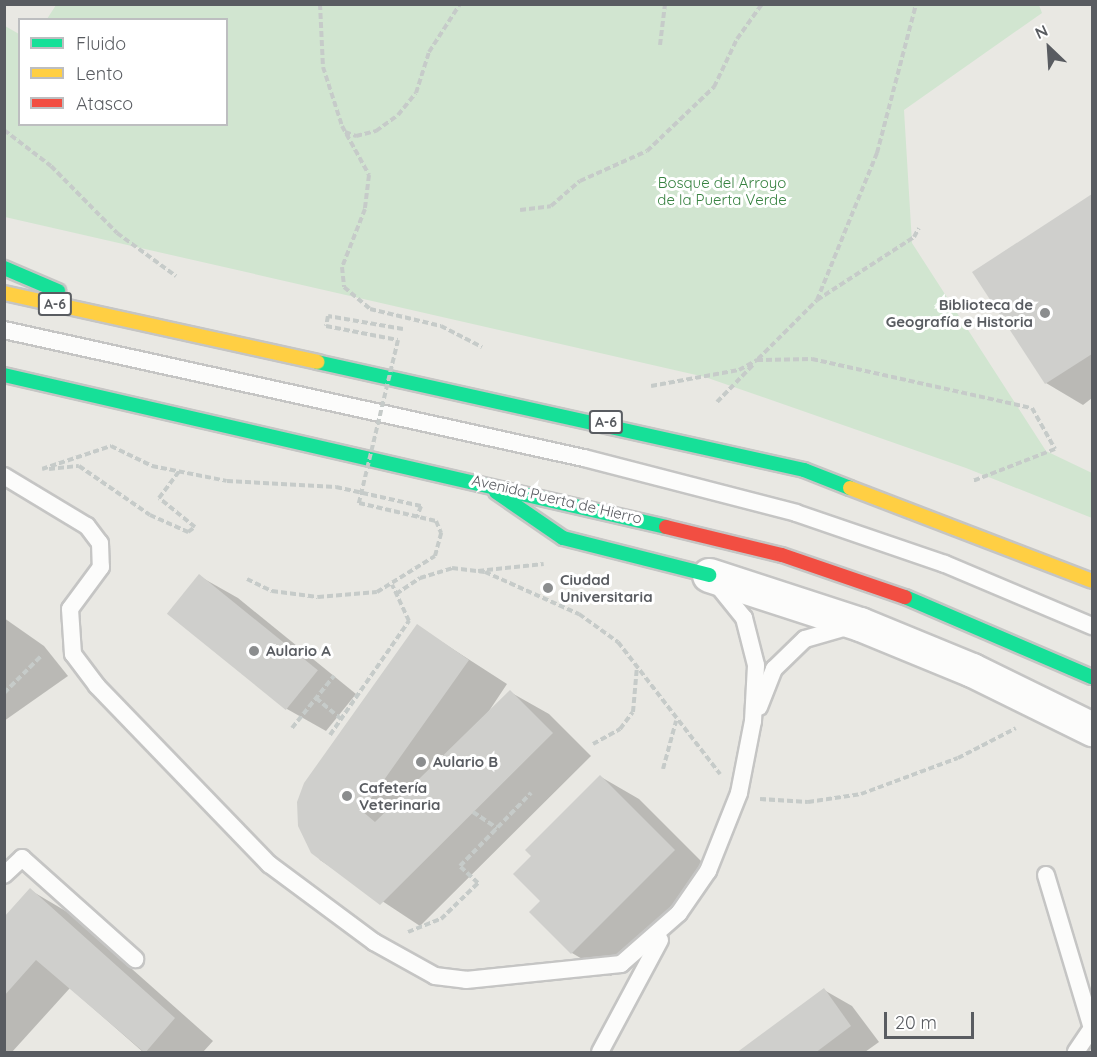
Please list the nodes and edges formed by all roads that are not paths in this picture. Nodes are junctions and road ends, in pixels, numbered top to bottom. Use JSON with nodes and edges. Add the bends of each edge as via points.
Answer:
{"nodes":[{"id":1,"x":4,"y":267,"type":"edge"},
{"id":2,"x":4,"y":293,"type":"edge"},
{"id":3,"x":105,"y":315,"type":"junction"},
{"id":4,"x":4,"y":330,"type":"edge"},
{"id":5,"x":4,"y":375,"type":"edge"},
{"id":6,"x":4,"y":476,"type":"edge"},
{"id":7,"x":480,"y":481,"type":"junction"},
{"id":8,"x":709,"y":575,"type":"junction"},
{"id":9,"x":1092,"y":581,"type":"edge"},
{"id":10,"x":860,"y":624,"type":"junction"},
{"id":11,"x":1092,"y":626,"type":"edge"},
{"id":12,"x":1092,"y":677,"type":"edge"},
{"id":13,"x":753,"y":721,"type":"junction"},
{"id":14,"x":1092,"y":729,"type":"edge"},
{"id":15,"x":6,"y":871,"type":"edge"},
{"id":16,"x":1046,"y":875,"type":"dead end"},
{"id":17,"x":679,"y":913,"type":"junction"},
{"id":18,"x":135,"y":959,"type":"dead end"},
{"id":19,"x":600,"y":1053,"type":"edge"},
{"id":20,"x":1076,"y":1053,"type":"edge"}],
"edges":[{"from":1,"to":3,"type":"highway"},
{"from":2,"to":3,"type":"highway","number":"A-6"},
{"from":3,"to":9,"type":"highway","number":"A-6","via":[[804,470]]},
{"from":4,"to":11,"type":"lane","via":[[584,458],[796,513],[945,564]]},
{"from":5,"to":7,"type":"highway","name":"Avenida Puerta de Hierro"},
{"from":6,"to":17,"type":"lane","via":[[87,526],[100,543],[101,567],[70,609],[73,654],[97,686],[269,864],[374,942],[435,976],[466,980],[579,971],[621,964]]},
{"from":7,"to":8,"type":"highway","via":[[562,538]]},
{"from":7,"to":12,"type":"highway","name":"Avenida Puerta de Hierro","via":[[782,555],[875,584]]},
{"from":8,"to":10,"type":"street"},
{"from":8,"to":13,"type":"lane","via":[[744,618],[756,665]]},
{"from":10,"to":13,"type":"lane","via":[[805,639],[774,669]]},
{"from":10,"to":14,"type":"street","via":[[972,670]]},
{"from":13,"to":17,"type":"lane","via":[[731,812],[708,871]]},
{"from":15,"to":18,"type":"lane","via":[[22,858]]},
{"from":16,"to":20,"type":"lane","via":[[1092,1028]]},
{"from":17,"to":19,"type":"lane","via":[[648,957]]}]}
